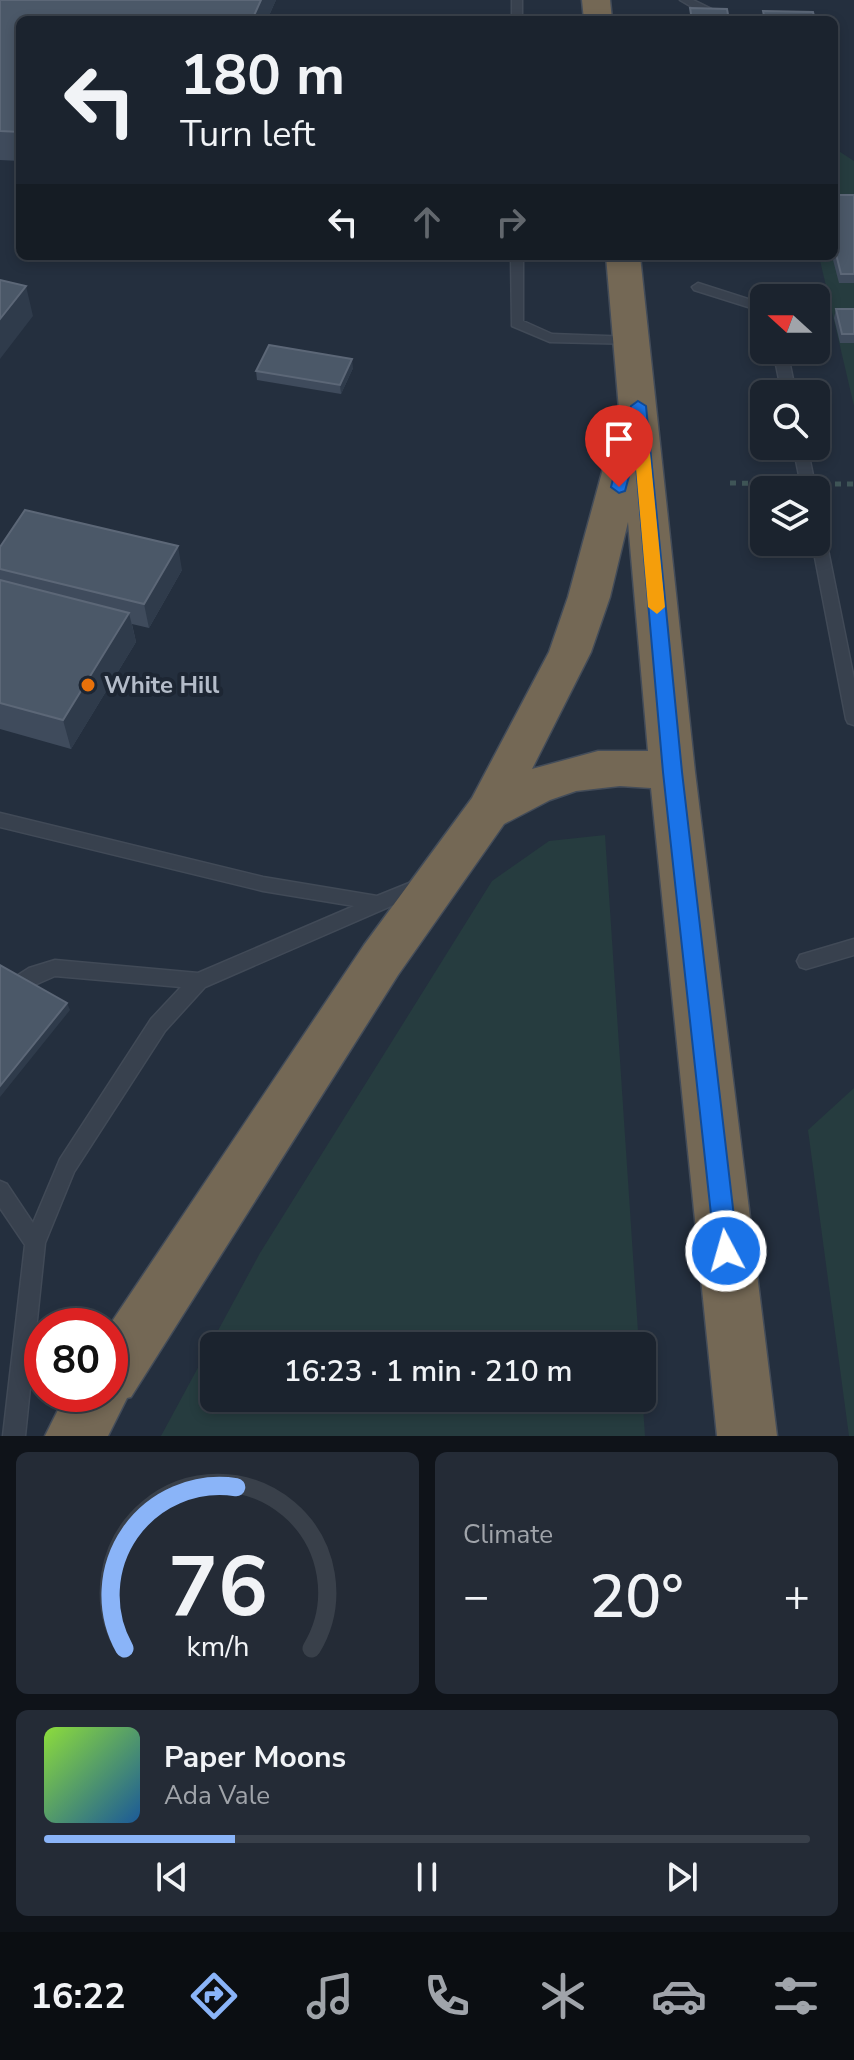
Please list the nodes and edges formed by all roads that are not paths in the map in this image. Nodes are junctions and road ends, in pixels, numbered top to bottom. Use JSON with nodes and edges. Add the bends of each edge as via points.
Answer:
{"nodes":[{"id":1,"x":685,"y":0,"type":"edge"},
{"id":2,"x":718,"y":16,"type":"edge"},
{"id":3,"x":517,"y":260,"type":"edge"},
{"id":4,"x":623,"y":260,"type":"edge"},
{"id":5,"x":698,"y":287,"type":"dead end"},
{"id":6,"x":750,"y":304,"type":"edge"},
{"id":7,"x":632,"y":341,"type":"junction"},
{"id":8,"x":638,"y":406,"type":"junction"},
{"id":9,"x":822,"y":556,"type":"edge"},
{"id":10,"x":854,"y":719,"type":"edge"},
{"id":11,"x":672,"y":772,"type":"junction"},
{"id":12,"x":488,"y":811,"type":"junction"},
{"id":13,"x":0,"y":820,"type":"edge"},
{"id":14,"x":436,"y":879,"type":"junction"},
{"id":15,"x":374,"y":903,"type":"junction"},
{"id":16,"x":854,"y":947,"type":"edge"},
{"id":17,"x":806,"y":961,"type":"dead end"},
{"id":18,"x":199,"y":981,"type":"junction"},
{"id":19,"x":21,"y":983,"type":"edge"},
{"id":20,"x":0,"y":1191,"type":"edge"},
{"id":21,"x":35,"y":1243,"type":"junction"},
{"id":22,"x":128,"y":1349,"type":"edge"},
{"id":23,"x":89,"y":1412,"type":"edge"},
{"id":24,"x":14,"y":1436,"type":"edge"},
{"id":25,"x":75,"y":1436,"type":"edge"},
{"id":26,"x":747,"y":1436,"type":"edge"}],
"edges":[{"from":1,"to":2,"type":"lane"},
{"from":3,"to":7,"type":"lane","via":[[517,323],[550,338]]},
{"from":4,"to":7,"type":"highway"},
{"from":5,"to":6,"type":"lane"},
{"from":7,"to":8,"type":"highway"},
{"from":8,"to":11,"type":"highway"},
{"from":8,"to":12,"type":"highway","via":[[613,515],[570,652]]},
{"from":9,"to":10,"type":"lane"},
{"from":11,"to":12,"type":"highway","via":[[632,766],[581,770],[532,786]]},
{"from":11,"to":26,"type":"highway"},
{"from":12,"to":14,"type":"highway"},
{"from":13,"to":15,"type":"lane","via":[[263,884]]},
{"from":14,"to":15,"type":"lane"},
{"from":14,"to":22,"type":"highway"},
{"from":15,"to":18,"type":"lane"},
{"from":16,"to":17,"type":"lane"},
{"from":18,"to":19,"type":"lane","via":[[55,968]]},
{"from":18,"to":21,"type":"lane","via":[[158,1025],[67,1166]]},
{"from":20,"to":21,"type":"lane"},
{"from":21,"to":24,"type":"lane"},
{"from":23,"to":25,"type":"highway"}]}
